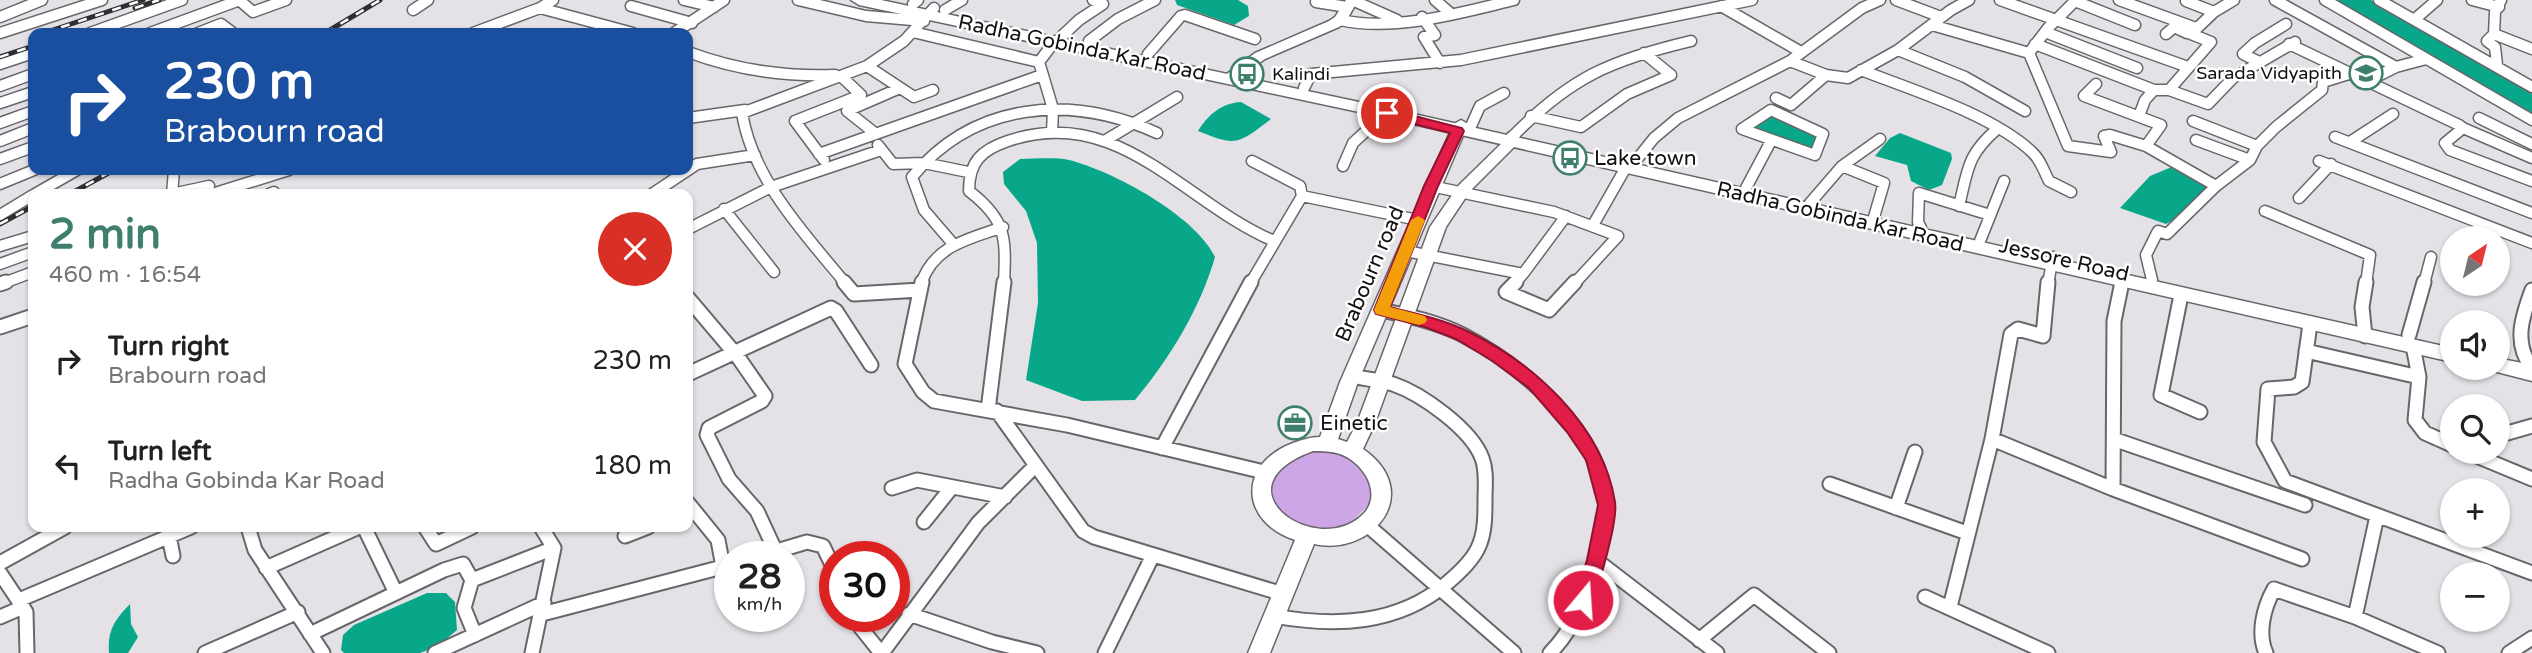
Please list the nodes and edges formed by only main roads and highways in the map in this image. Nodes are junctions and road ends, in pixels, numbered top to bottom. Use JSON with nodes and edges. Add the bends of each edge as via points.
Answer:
{"nodes":[{"id":1,"x":859,"y":0,"type":"edge"},
{"id":2,"x":910,"y":1,"type":"edge"},
{"id":3,"x":933,"y":13,"type":"junction"},
{"id":4,"x":1058,"y":39,"type":"junction"},
{"id":5,"x":1231,"y":77,"type":"junction"},
{"id":6,"x":1389,"y":111,"type":"junction"},
{"id":7,"x":1630,"y":166,"type":"junction"},
{"id":8,"x":2052,"y":261,"type":"junction"},
{"id":9,"x":2122,"y":277,"type":"junction"},
{"id":10,"x":2363,"y":331,"type":"junction"},
{"id":11,"x":2411,"y":341,"type":"junction"},
{"id":12,"x":2440,"y":343,"type":"edge"},
{"id":13,"x":2440,"y":351,"type":"edge"},
{"id":14,"x":2510,"y":358,"type":"edge"},
{"id":15,"x":2510,"y":365,"type":"edge"},
{"id":16,"x":2530,"y":365,"type":"edge"}],
"edges":[{"from":1,"to":3,"type":"main road","name":"Radha Gobinda Kar Road"},
{"from":2,"to":3,"type":"main road"},
{"from":3,"to":4,"type":"main road"},
{"from":4,"to":5,"type":"main road","name":"Radha Gobinda Kar Road"},
{"from":4,"to":5,"type":"main road","via":[[1090,41]]},
{"from":5,"to":6,"type":"main road","name":"Radha Gobinda Kar Road"},
{"from":5,"to":6,"type":"main road","via":[[1304,88]]},
{"from":6,"to":7,"type":"main road","name":"Radha Gobinda Kar Road"},
{"from":7,"to":8,"type":"main road","name":"Radha Gobinda Kar Road"},
{"from":7,"to":8,"type":"main road","name":"Jessore Road","via":[[1874,217]]},
{"from":8,"to":9,"type":"main road","name":"Radha Gobinda Kar Road"},
{"from":9,"to":10,"type":"main road","name":"Jessore Road"},
{"from":9,"to":10,"type":"main road","name":"Radha Gobinda Kar Road","via":[[2310,324]]},
{"from":10,"to":11,"type":"main road","name":"Radha Gobinda Kar Road"},
{"from":11,"to":12,"type":"main road"},
{"from":11,"to":13,"type":"main road","name":"Radha Gobinda Kar Road"},
{"from":14,"to":16,"type":"main road"},
{"from":15,"to":16,"type":"main road"}]}
